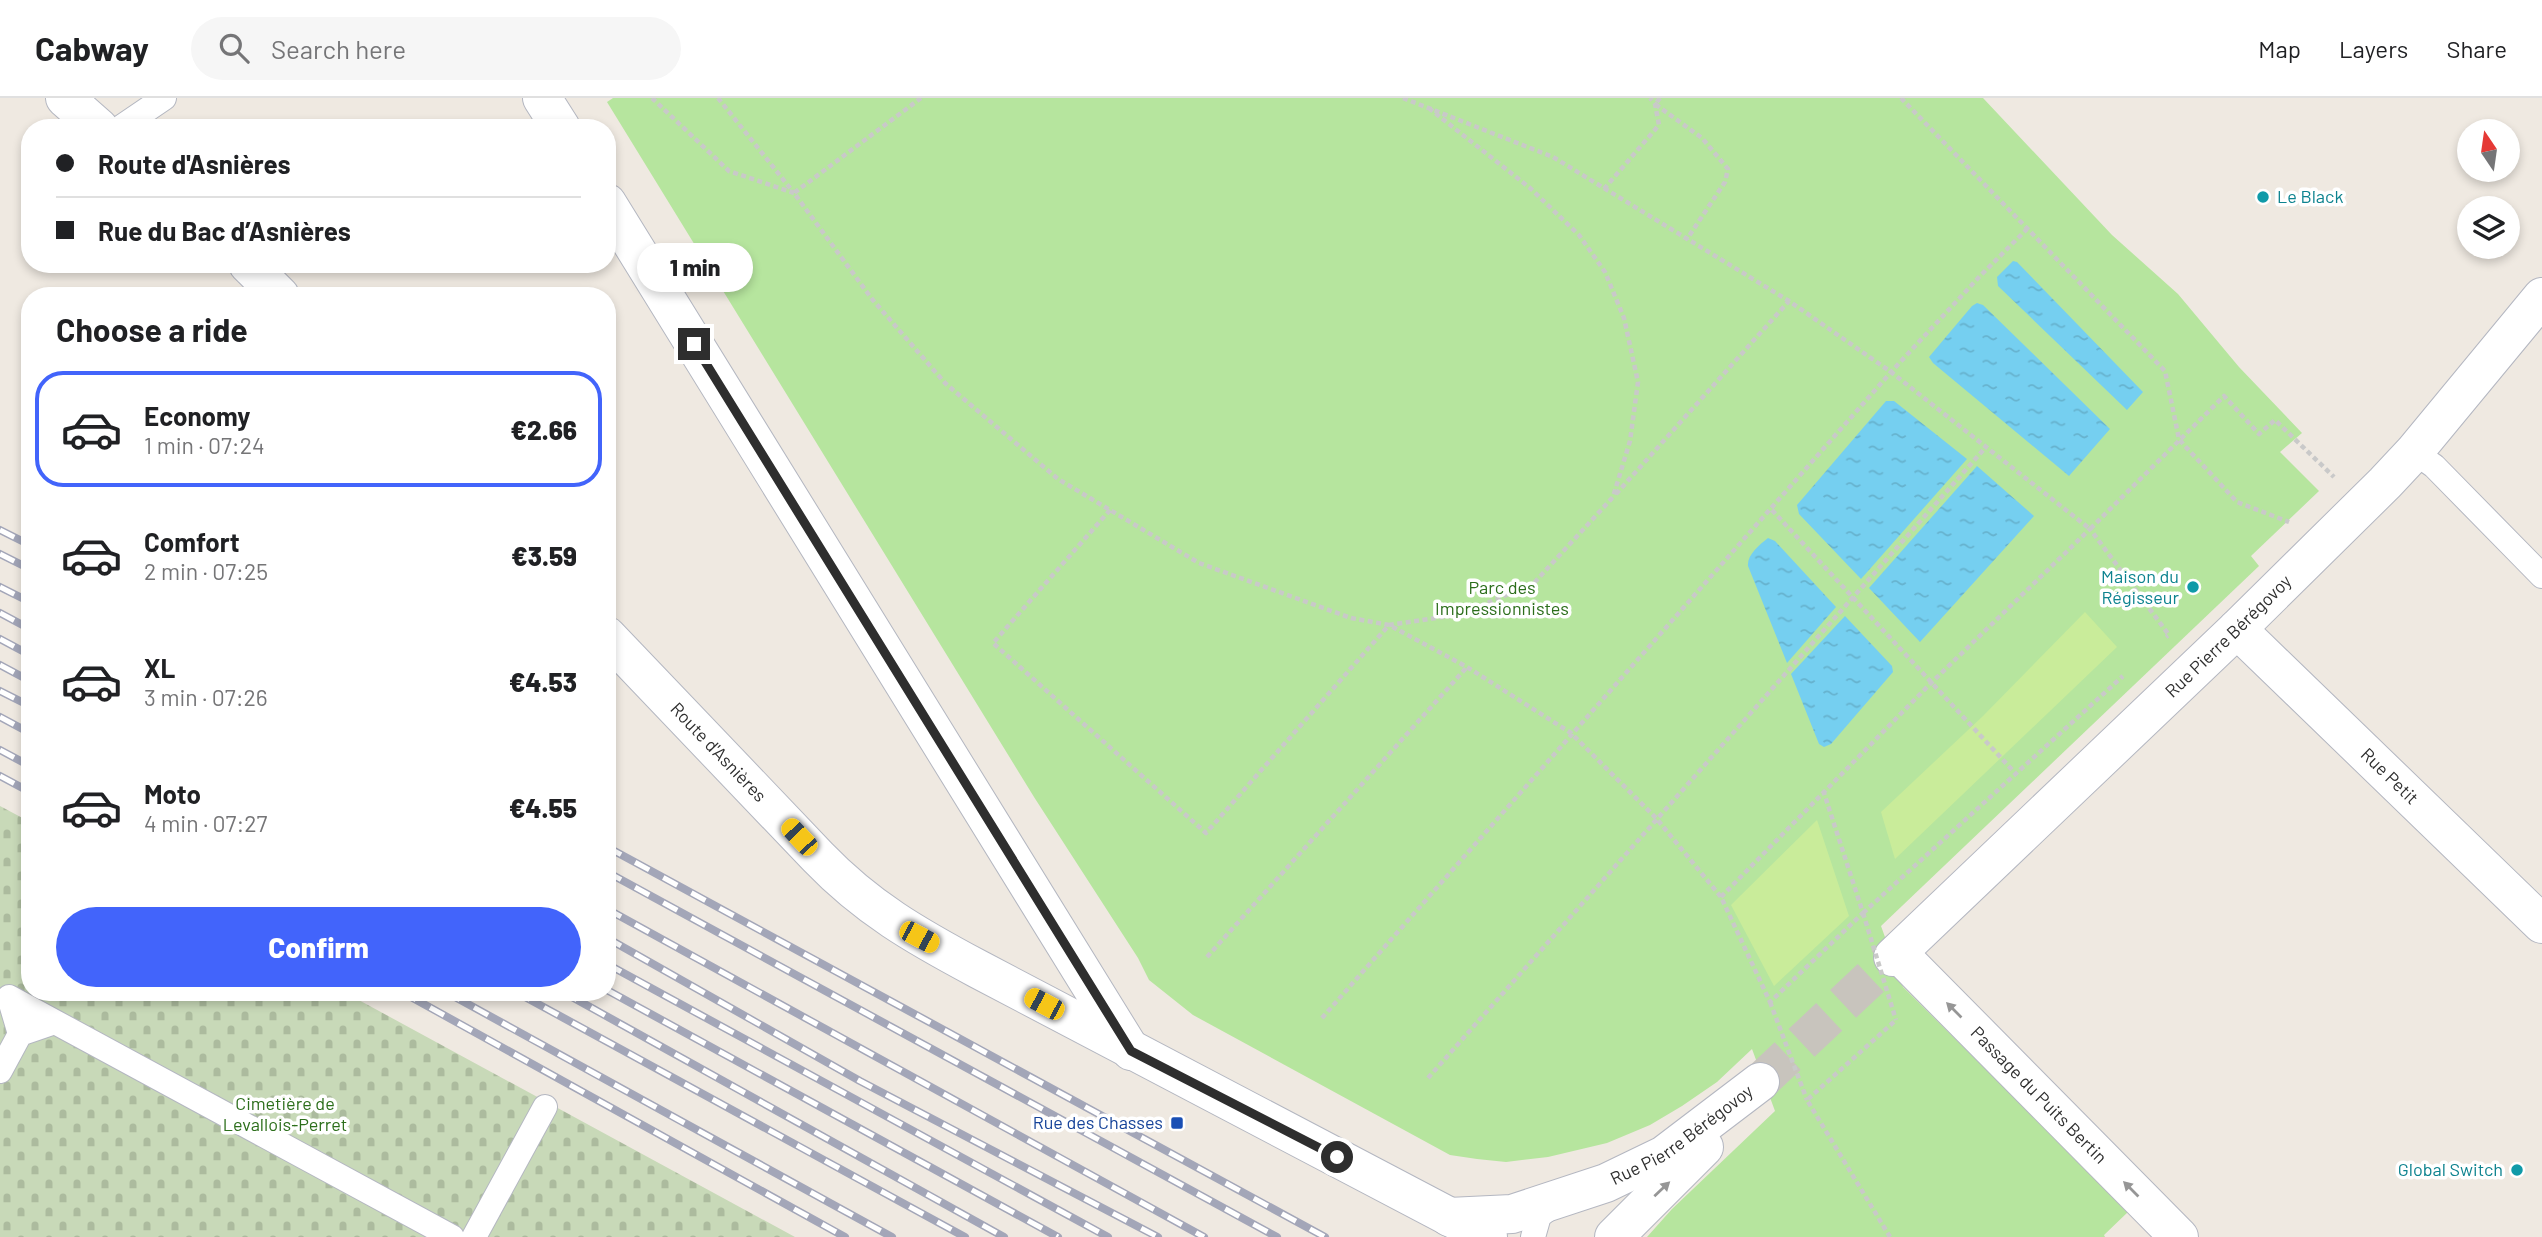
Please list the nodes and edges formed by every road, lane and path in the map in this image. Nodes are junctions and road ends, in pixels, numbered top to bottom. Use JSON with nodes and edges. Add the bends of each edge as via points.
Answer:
{"nodes":[{"id":1,"x":65,"y":98,"type":"edge"},
{"id":2,"x":164,"y":98,"type":"edge"},
{"id":3,"x":542,"y":98,"type":"edge"},
{"id":4,"x":652,"y":98,"type":"edge"},
{"id":5,"x":718,"y":98,"type":"edge"},
{"id":6,"x":921,"y":98,"type":"edge"},
{"id":7,"x":1403,"y":98,"type":"edge"},
{"id":8,"x":1650,"y":98,"type":"edge"},
{"id":9,"x":1660,"y":98,"type":"edge"},
{"id":10,"x":1900,"y":98,"type":"edge"},
{"id":11,"x":1655,"y":104,"type":"junction"},
{"id":12,"x":1430,"y":109,"type":"junction"},
{"id":13,"x":89,"y":119,"type":"edge"},
{"id":14,"x":133,"y":119,"type":"edge"},
{"id":15,"x":555,"y":119,"type":"edge"},
{"id":16,"x":1604,"y":189,"type":"junction"},
{"id":17,"x":794,"y":193,"type":"junction"},
{"id":18,"x":616,"y":218,"type":"edge"},
{"id":19,"x":2026,"y":229,"type":"junction"},
{"id":20,"x":1687,"y":239,"type":"junction"},
{"id":21,"x":257,"y":273,"type":"edge"},
{"id":22,"x":271,"y":287,"type":"edge"},
{"id":23,"x":2542,"y":297,"type":"edge"},
{"id":24,"x":1789,"y":301,"type":"junction"},
{"id":25,"x":1891,"y":372,"type":"junction"},
{"id":26,"x":2179,"y":439,"type":"junction"},
{"id":27,"x":1985,"y":447,"type":"junction"},
{"id":28,"x":2414,"y":452,"type":"junction"},
{"id":29,"x":1613,"y":498,"type":"junction"},
{"id":30,"x":2362,"y":505,"type":"junction"},
{"id":31,"x":1110,"y":510,"type":"junction"},
{"id":32,"x":1772,"y":510,"type":"junction"},
{"id":33,"x":2090,"y":529,"type":"junction"},
{"id":34,"x":2329,"y":537,"type":"junction"},
{"id":35,"x":2542,"y":576,"type":"edge"},
{"id":36,"x":1854,"y":598,"type":"junction"},
{"id":37,"x":1389,"y":625,"type":"junction"},
{"id":38,"x":2237,"y":629,"type":"junction"},
{"id":39,"x":2159,"y":644,"type":"dead end"},
{"id":40,"x":616,"y":645,"type":"edge"},
{"id":41,"x":1467,"y":667,"type":"junction"},
{"id":42,"x":2128,"y":672,"type":"dead end"},
{"id":43,"x":1930,"y":684,"type":"junction"},
{"id":44,"x":1571,"y":733,"type":"junction"},
{"id":45,"x":2016,"y":774,"type":"junction"},
{"id":46,"x":1824,"y":793,"type":"junction"},
{"id":47,"x":1656,"y":818,"type":"junction"},
{"id":48,"x":1721,"y":897,"type":"junction"},
{"id":49,"x":1863,"y":913,"type":"junction"},
{"id":50,"x":2542,"y":924,"type":"edge"},
{"id":51,"x":1895,"y":955,"type":"joint"},
{"id":52,"x":1208,"y":957,"type":"dead end"},
{"id":53,"x":4,"y":994,"type":"edge"},
{"id":54,"x":1770,"y":1002,"type":"junction"},
{"id":55,"x":1322,"y":1018,"type":"dead end"},
{"id":56,"x":55,"y":1022,"type":"junction"},
{"id":57,"x":20,"y":1034,"type":"junction"},
{"id":58,"x":1131,"y":1051,"type":"junction"},
{"id":59,"x":0,"y":1071,"type":"edge"},
{"id":60,"x":1428,"y":1078,"type":"dead end"},
{"id":61,"x":1807,"y":1100,"type":"junction"},
{"id":62,"x":545,"y":1107,"type":"dead end"},
{"id":63,"x":1559,"y":1200,"type":"junction"},
{"id":64,"x":1449,"y":1217,"type":"junction"},
{"id":65,"x":452,"y":1237,"type":"edge"},
{"id":66,"x":474,"y":1237,"type":"edge"},
{"id":67,"x":1488,"y":1237,"type":"edge"},
{"id":68,"x":1533,"y":1237,"type":"edge"},
{"id":69,"x":1614,"y":1237,"type":"edge"},
{"id":70,"x":1889,"y":1237,"type":"edge"},
{"id":71,"x":2179,"y":1237,"type":"edge"}],
"edges":[{"from":1,"to":13,"type":"street"},
{"from":2,"to":14,"type":"lane"},
{"from":3,"to":15,"type":"street"},
{"from":4,"to":17,"type":"path","via":[[729,170]]},
{"from":5,"to":17,"type":"path"},
{"from":6,"to":17,"type":"path"},
{"from":7,"to":12,"type":"path"},
{"from":8,"to":11,"type":"path"},
{"from":9,"to":11,"type":"path"},
{"from":10,"to":19,"type":"path"},
{"from":11,"to":16,"type":"path","via":[[1660,125]]},
{"from":11,"to":20,"type":"path","via":[[1702,138],[1728,169],[1725,182]]},
{"from":12,"to":16,"type":"path","via":[[1553,157]]},
{"from":12,"to":29,"type":"path","via":[[1530,188],[1579,235],[1605,272],[1624,318],[1638,382],[1630,441]]},
{"from":16,"to":20,"type":"path"},
{"from":17,"to":31,"type":"path","via":[[872,299],[945,383],[1058,479]]},
{"from":18,"to":58,"type":"street"},
{"from":19,"to":25,"type":"path"},
{"from":19,"to":26,"type":"path","via":[[2165,371]]},
{"from":20,"to":24,"type":"path"},
{"from":21,"to":22,"type":"street"},
{"from":23,"to":28,"type":"street","name":"Rue Pierre Bérégovoy"},
{"from":24,"to":25,"type":"path"},
{"from":24,"to":29,"type":"path"},
{"from":25,"to":27,"type":"path"},
{"from":25,"to":32,"type":"path"},
{"from":26,"to":30,"type":"path","via":[[2224,396],[2259,434],[2275,419]]},
{"from":26,"to":33,"type":"path"},
{"from":26,"to":34,"type":"path","via":[[2237,502]]},
{"from":27,"to":33,"type":"path"},
{"from":27,"to":36,"type":"path"},
{"from":28,"to":30,"type":"street","name":"Rue Pierre Bérégovoy"},
{"from":28,"to":35,"type":"lane","via":[[2434,466]]},
{"from":29,"to":37,"type":"path","via":[[1534,583],[1462,614]]},
{"from":30,"to":34,"type":"street","name":"Rue Pierre Bérégovoy"},
{"from":31,"to":37,"type":"path","via":[[1199,563],[1351,618]]},
{"from":31,"to":37,"type":"path","via":[[993,643],[1206,833]]},
{"from":32,"to":36,"type":"path"},
{"from":32,"to":44,"type":"path"},
{"from":33,"to":39,"type":"path","via":[[2169,635]]},
{"from":33,"to":43,"type":"path"},
{"from":34,"to":38,"type":"street","name":"Rue Pierre Bérégovoy"},
{"from":36,"to":43,"type":"path"},
{"from":36,"to":47,"type":"path"},
{"from":37,"to":41,"type":"path"},
{"from":38,"to":50,"type":"street","name":"Rue Petit"},
{"from":38,"to":51,"type":"street","name":"Rue Pierre Bérégovoy"},
{"from":40,"to":58,"type":"street","name":"Route d'Asnières","via":[[846,886],[919,937]]},
{"from":41,"to":44,"type":"path"},
{"from":41,"to":52,"type":"path"},
{"from":42,"to":45,"type":"path"},
{"from":43,"to":45,"type":"path"},
{"from":43,"to":46,"type":"path"},
{"from":44,"to":47,"type":"path"},
{"from":44,"to":55,"type":"path"},
{"from":45,"to":49,"type":"path"},
{"from":46,"to":48,"type":"path"},
{"from":46,"to":49,"type":"path"},
{"from":47,"to":48,"type":"path"},
{"from":47,"to":60,"type":"path"},
{"from":48,"to":54,"type":"path"},
{"from":49,"to":54,"type":"path"},
{"from":49,"to":61,"type":"path","bridge":true,"via":[[1896,1020]]},
{"from":71,"to":51,"type":"street","name":"Passage du Puits Bertin","one_way":true},
{"from":53,"to":56,"type":"lane"},
{"from":53,"to":57,"type":"lane"},
{"from":54,"to":61,"type":"path","bridge":true},
{"from":56,"to":57,"type":"lane"},
{"from":56,"to":65,"type":"lane"},
{"from":57,"to":59,"type":"lane"},
{"from":58,"to":64,"type":"street","name":"Route d'Asnières"},
{"from":61,"to":70,"type":"path"},
{"from":62,"to":66,"type":"lane"},
{"from":63,"to":64,"type":"street","name":"Rue Pierre Bérégovoy","via":[[1512,1214]]},
{"from":63,"to":68,"type":"lane","name":"Rue Pierre Bérégovoy","via":[[1539,1216]]},
{"from":69,"to":63,"type":"street","name":"Rue Pierre Bérégovoy","one_way":true,"via":[[1698,1154],[1760,1083],[1664,1155]]},
{"from":64,"to":67,"type":"street","name":"Route d'Asnières"}]}
